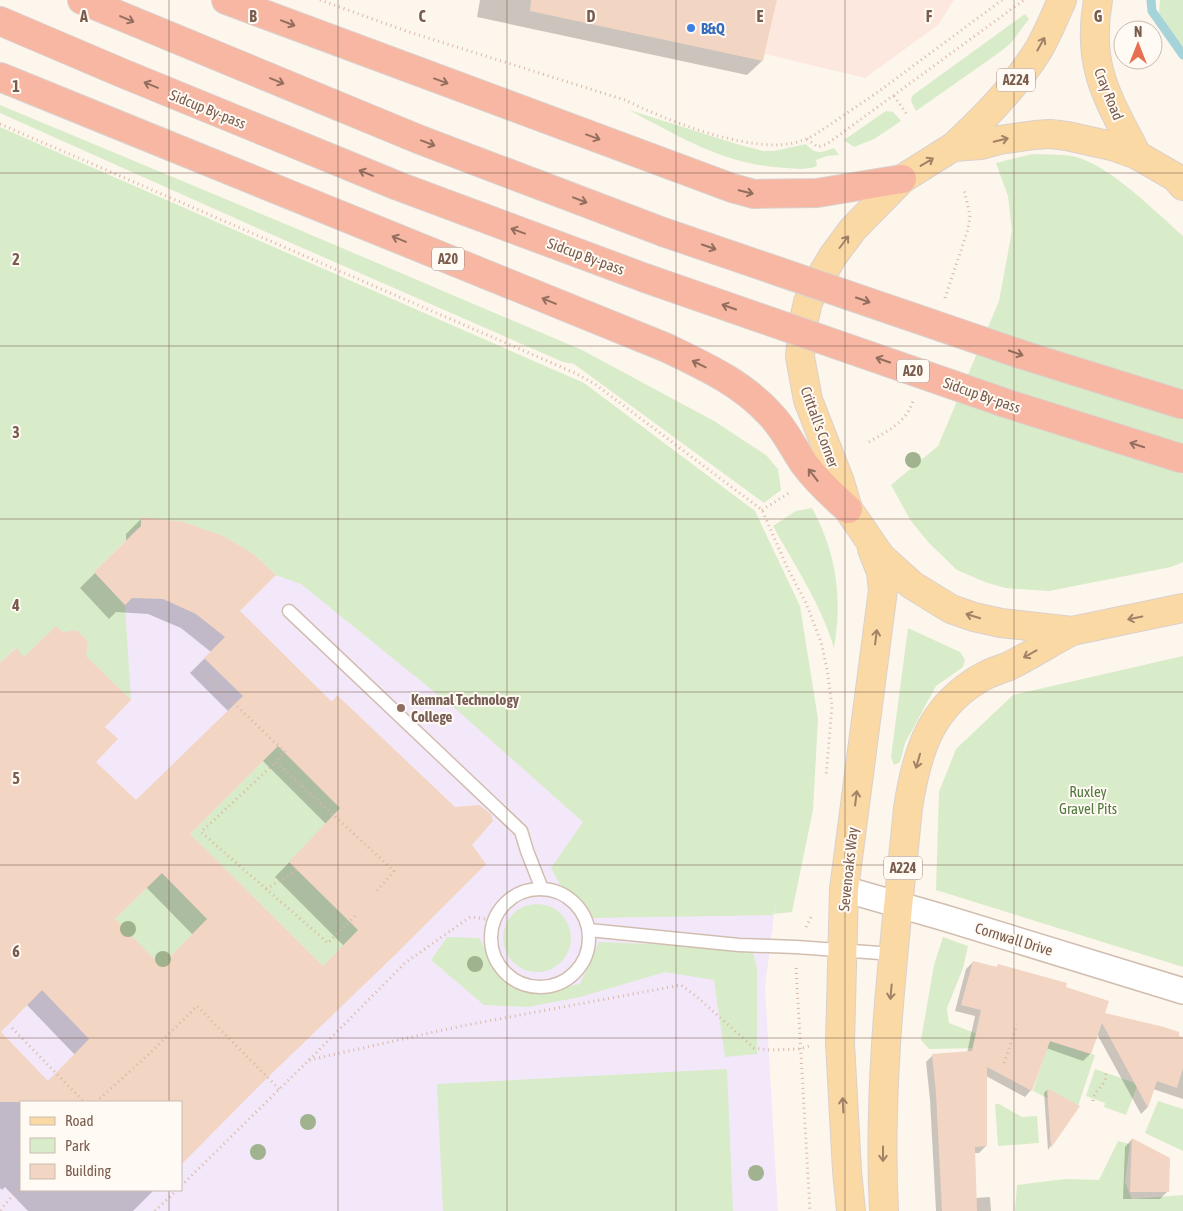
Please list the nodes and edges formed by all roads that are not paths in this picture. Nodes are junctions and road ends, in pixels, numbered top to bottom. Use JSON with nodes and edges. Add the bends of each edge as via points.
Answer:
{"nodes":[{"id":1,"x":82,"y":0,"type":"edge"},
{"id":2,"x":226,"y":0,"type":"edge"},
{"id":3,"x":1062,"y":0,"type":"edge"},
{"id":4,"x":1098,"y":0,"type":"edge"},
{"id":5,"x":0,"y":21,"type":"edge"},
{"id":6,"x":0,"y":77,"type":"edge"},
{"id":7,"x":954,"y":148,"type":"junction"},
{"id":8,"x":1137,"y":155,"type":"junction"},
{"id":9,"x":902,"y":179,"type":"junction"},
{"id":10,"x":1180,"y":180,"type":"edge"},
{"id":11,"x":1183,"y":405,"type":"edge"},
{"id":12,"x":1183,"y":459,"type":"edge"},
{"id":13,"x":848,"y":509,"type":"junction"},
{"id":14,"x":864,"y":532,"type":"junction"},
{"id":15,"x":1183,"y":608,"type":"edge"},
{"id":16,"x":289,"y":611,"type":"dead end"},
{"id":17,"x":1072,"y":631,"type":"junction"},
{"id":18,"x":542,"y":889,"type":"junction"},
{"id":19,"x":844,"y":890,"type":"junction"},
{"id":20,"x":899,"y":906,"type":"junction"},
{"id":21,"x":589,"y":930,"type":"junction"},
{"id":22,"x":842,"y":951,"type":"junction"},
{"id":23,"x":894,"y":954,"type":"junction"},
{"id":24,"x":1183,"y":991,"type":"edge"},
{"id":25,"x":851,"y":1211,"type":"edge"},
{"id":26,"x":884,"y":1211,"type":"edge"}],
"edges":[{"from":1,"to":11,"type":"highway","one_way":true,"bridge":true,"via":[[418,139],[663,232],[1023,355]]},
{"from":2,"to":9,"type":"highway","one_way":true,"via":[[754,194],[817,193]]},
{"from":7,"to":3,"type":"main road","number":"A224","one_way":true,"via":[[995,107],[1026,66],[1039,48]]},
{"from":4,"to":8,"type":"main road","name":"Cray Road","via":[[1094,41],[1097,68]]},
{"from":12,"to":5,"type":"highway","name":"Sidcup By-pass","number":"A20","one_way":true,"bridge":true,"via":[[1008,404],[645,278],[398,186]]},
{"from":13,"to":6,"type":"highway","number":"A20","one_way":true,"via":[[825,490],[771,414],[746,391],[705,367],[667,348]]},
{"from":7,"to":8,"type":"main road","name":"Crittall's Corner","one_way":true,"via":[[1050,134],[1112,146]]},
{"from":9,"to":7,"type":"main road","name":"Crittall's Corner","one_way":true},
{"from":8,"to":10,"type":"main road","name":"Crittall's Corner"},
{"from":13,"to":9,"type":"main road","name":"Crittall's Corner","one_way":true,"via":[[808,400],[800,357],[803,324],[808,302],[833,256]]},
{"from":13,"to":14,"type":"main road","name":"Crittall's Corner"},
{"from":17,"to":14,"type":"main road","name":"Crittall's Corner","one_way":true,"via":[[1001,623],[951,609],[899,575],[881,557]]},
{"from":19,"to":14,"type":"main road","name":"Sevenoaks Way","one_way":true,"via":[[883,590],[879,564]]},
{"from":15,"to":17,"type":"main road","name":"Crittall's Corner","one_way":true},
{"from":16,"to":18,"type":"lane","via":[[521,831]]},
{"from":17,"to":20,"type":"main road","number":"A224","one_way":true,"via":[[988,674],[944,706],[921,749],[912,786]]},
{"from":18,"to":21,"type":"lane","via":[[568,897],[585,917]]},
{"from":18,"to":21,"type":"lane","via":[[527,890],[513,897],[494,920],[493,952],[512,978],[527,985],[543,987],[573,975],[589,947]]},
{"from":19,"to":20,"type":"street","name":"Cornwall Drive"},
{"from":19,"to":22,"type":"main road","name":"Sevenoaks Way"},
{"from":20,"to":23,"type":"main road","number":"A224"},
{"from":20,"to":24,"type":"street","name":"Cornwall Drive"},
{"from":21,"to":22,"type":"lane","via":[[739,945]]},
{"from":22,"to":23,"type":"lane"},
{"from":25,"to":22,"type":"main road","name":"Sevenoaks Way","one_way":true,"via":[[840,1043]]},
{"from":23,"to":26,"type":"main road","number":"A224","one_way":true,"via":[[883,1110]]}]}
